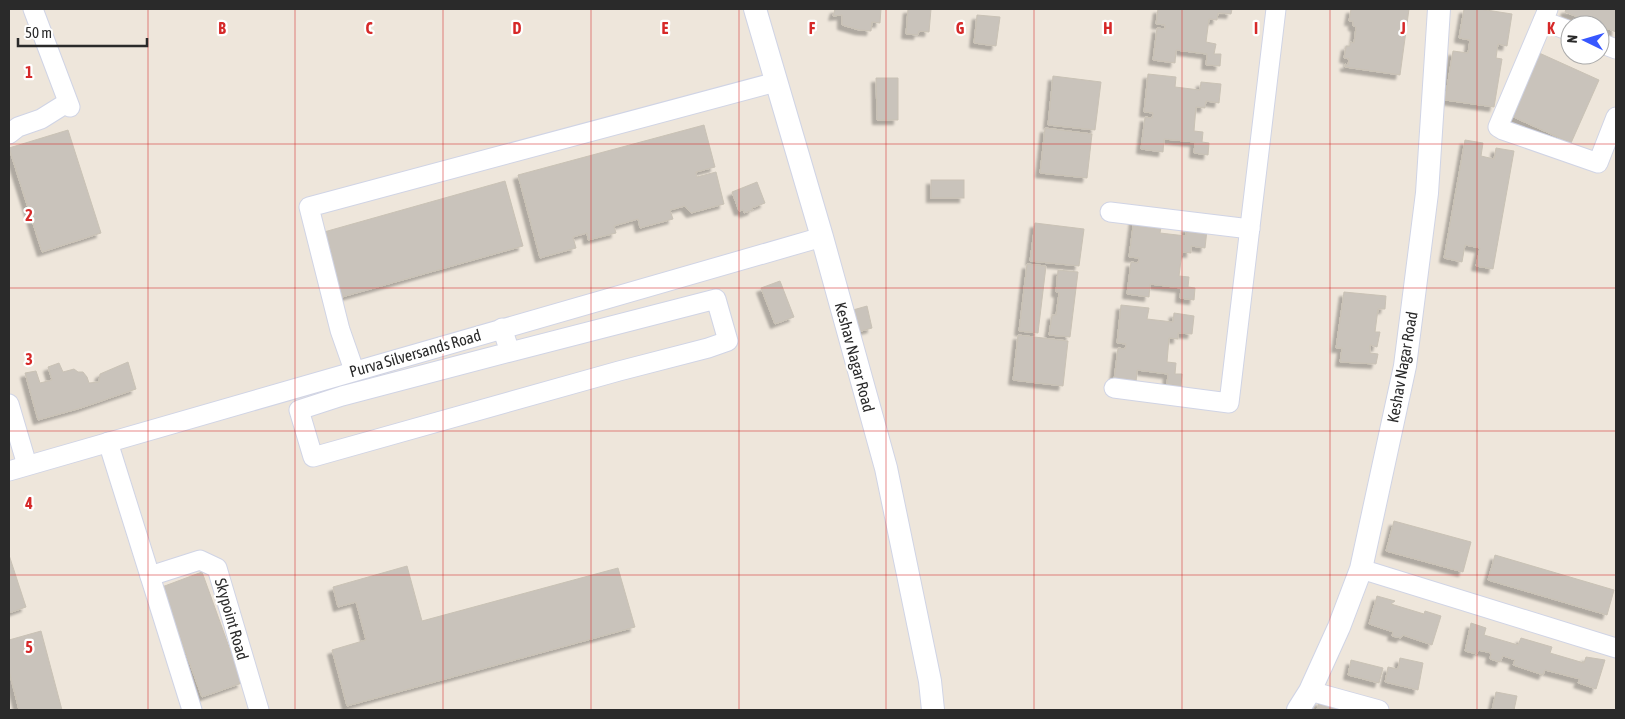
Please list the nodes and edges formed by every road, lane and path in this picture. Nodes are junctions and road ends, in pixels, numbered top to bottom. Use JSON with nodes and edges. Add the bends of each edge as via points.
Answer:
{"nodes":[{"id":1,"x":34,"y":9,"type":"edge"},
{"id":2,"x":755,"y":9,"type":"edge"},
{"id":3,"x":1276,"y":9,"type":"edge"},
{"id":4,"x":1439,"y":9,"type":"edge"},
{"id":5,"x":1545,"y":15,"type":"edge"},
{"id":6,"x":1560,"y":25,"type":"edge"},
{"id":7,"x":776,"y":82,"type":"junction"},
{"id":8,"x":1616,"y":117,"type":"edge"},
{"id":9,"x":9,"y":134,"type":"edge"},
{"id":10,"x":1110,"y":212,"type":"dead end"},
{"id":11,"x":1250,"y":229,"type":"junction"},
{"id":12,"x":822,"y":237,"type":"junction"},
{"id":13,"x":502,"y":328,"type":"junction"},
{"id":14,"x":510,"y":352,"type":"junction"},
{"id":15,"x":354,"y":370,"type":"junction"},
{"id":16,"x":1114,"y":388,"type":"dead end"},
{"id":17,"x":9,"y":404,"type":"edge"},
{"id":18,"x":108,"y":442,"type":"junction"},
{"id":19,"x":18,"y":468,"type":"edge"},
{"id":20,"x":1361,"y":569,"type":"junction"},
{"id":21,"x":150,"y":576,"type":"junction"},
{"id":22,"x":1616,"y":648,"type":"edge"},
{"id":23,"x":1310,"y":691,"type":"junction"},
{"id":24,"x":192,"y":710,"type":"edge"},
{"id":25,"x":259,"y":710,"type":"edge"},
{"id":26,"x":932,"y":710,"type":"edge"},
{"id":27,"x":1298,"y":710,"type":"edge"},
{"id":28,"x":1379,"y":710,"type":"edge"}],
"edges":[{"from":1,"to":9,"type":"street","via":[[70,107],[65,104]]},
{"from":2,"to":7,"type":"street","name":"Keshav Nagar Road"},
{"from":3,"to":11,"type":"street"},
{"from":4,"to":20,"type":"street","name":"Keshav Nagar Road","via":[[1427,193],[1405,366]]},
{"from":5,"to":6,"type":"street"},
{"from":5,"to":8,"type":"street","via":[[1498,127],[1598,163]]},
{"from":7,"to":12,"type":"street","name":"Keshav Nagar Road"},
{"from":7,"to":15,"type":"street","via":[[309,207],[340,330]]},
{"from":10,"to":11,"type":"street"},
{"from":11,"to":16,"type":"street","via":[[1230,403]]},
{"from":12,"to":13,"type":"street","name":"Purva Silversands Road"},
{"from":12,"to":26,"type":"street","name":"Keshav Nagar Road","via":[[886,468],[930,681]]},
{"from":13,"to":14,"type":"street"},
{"from":13,"to":15,"type":"street","name":"Purva Silversands Road"},
{"from":14,"to":14,"type":"street","via":[[299,410],[313,457],[728,340],[716,299]]},
{"from":15,"to":18,"type":"street","name":"Purva Silversands Road"},
{"from":17,"to":19,"type":"street"},
{"from":18,"to":19,"type":"street","name":"Purva Silversands Road"},
{"from":18,"to":21,"type":"street"},
{"from":20,"to":22,"type":"street"},
{"from":20,"to":23,"type":"street","name":"Keshav Nagar Road"},
{"from":21,"to":24,"type":"street"},
{"from":21,"to":25,"type":"street","name":"Skypoint Road","via":[[200,560],[217,568]]},
{"from":23,"to":27,"type":"street","name":"Keshav Nagar Road"},
{"from":23,"to":28,"type":"street"}]}
